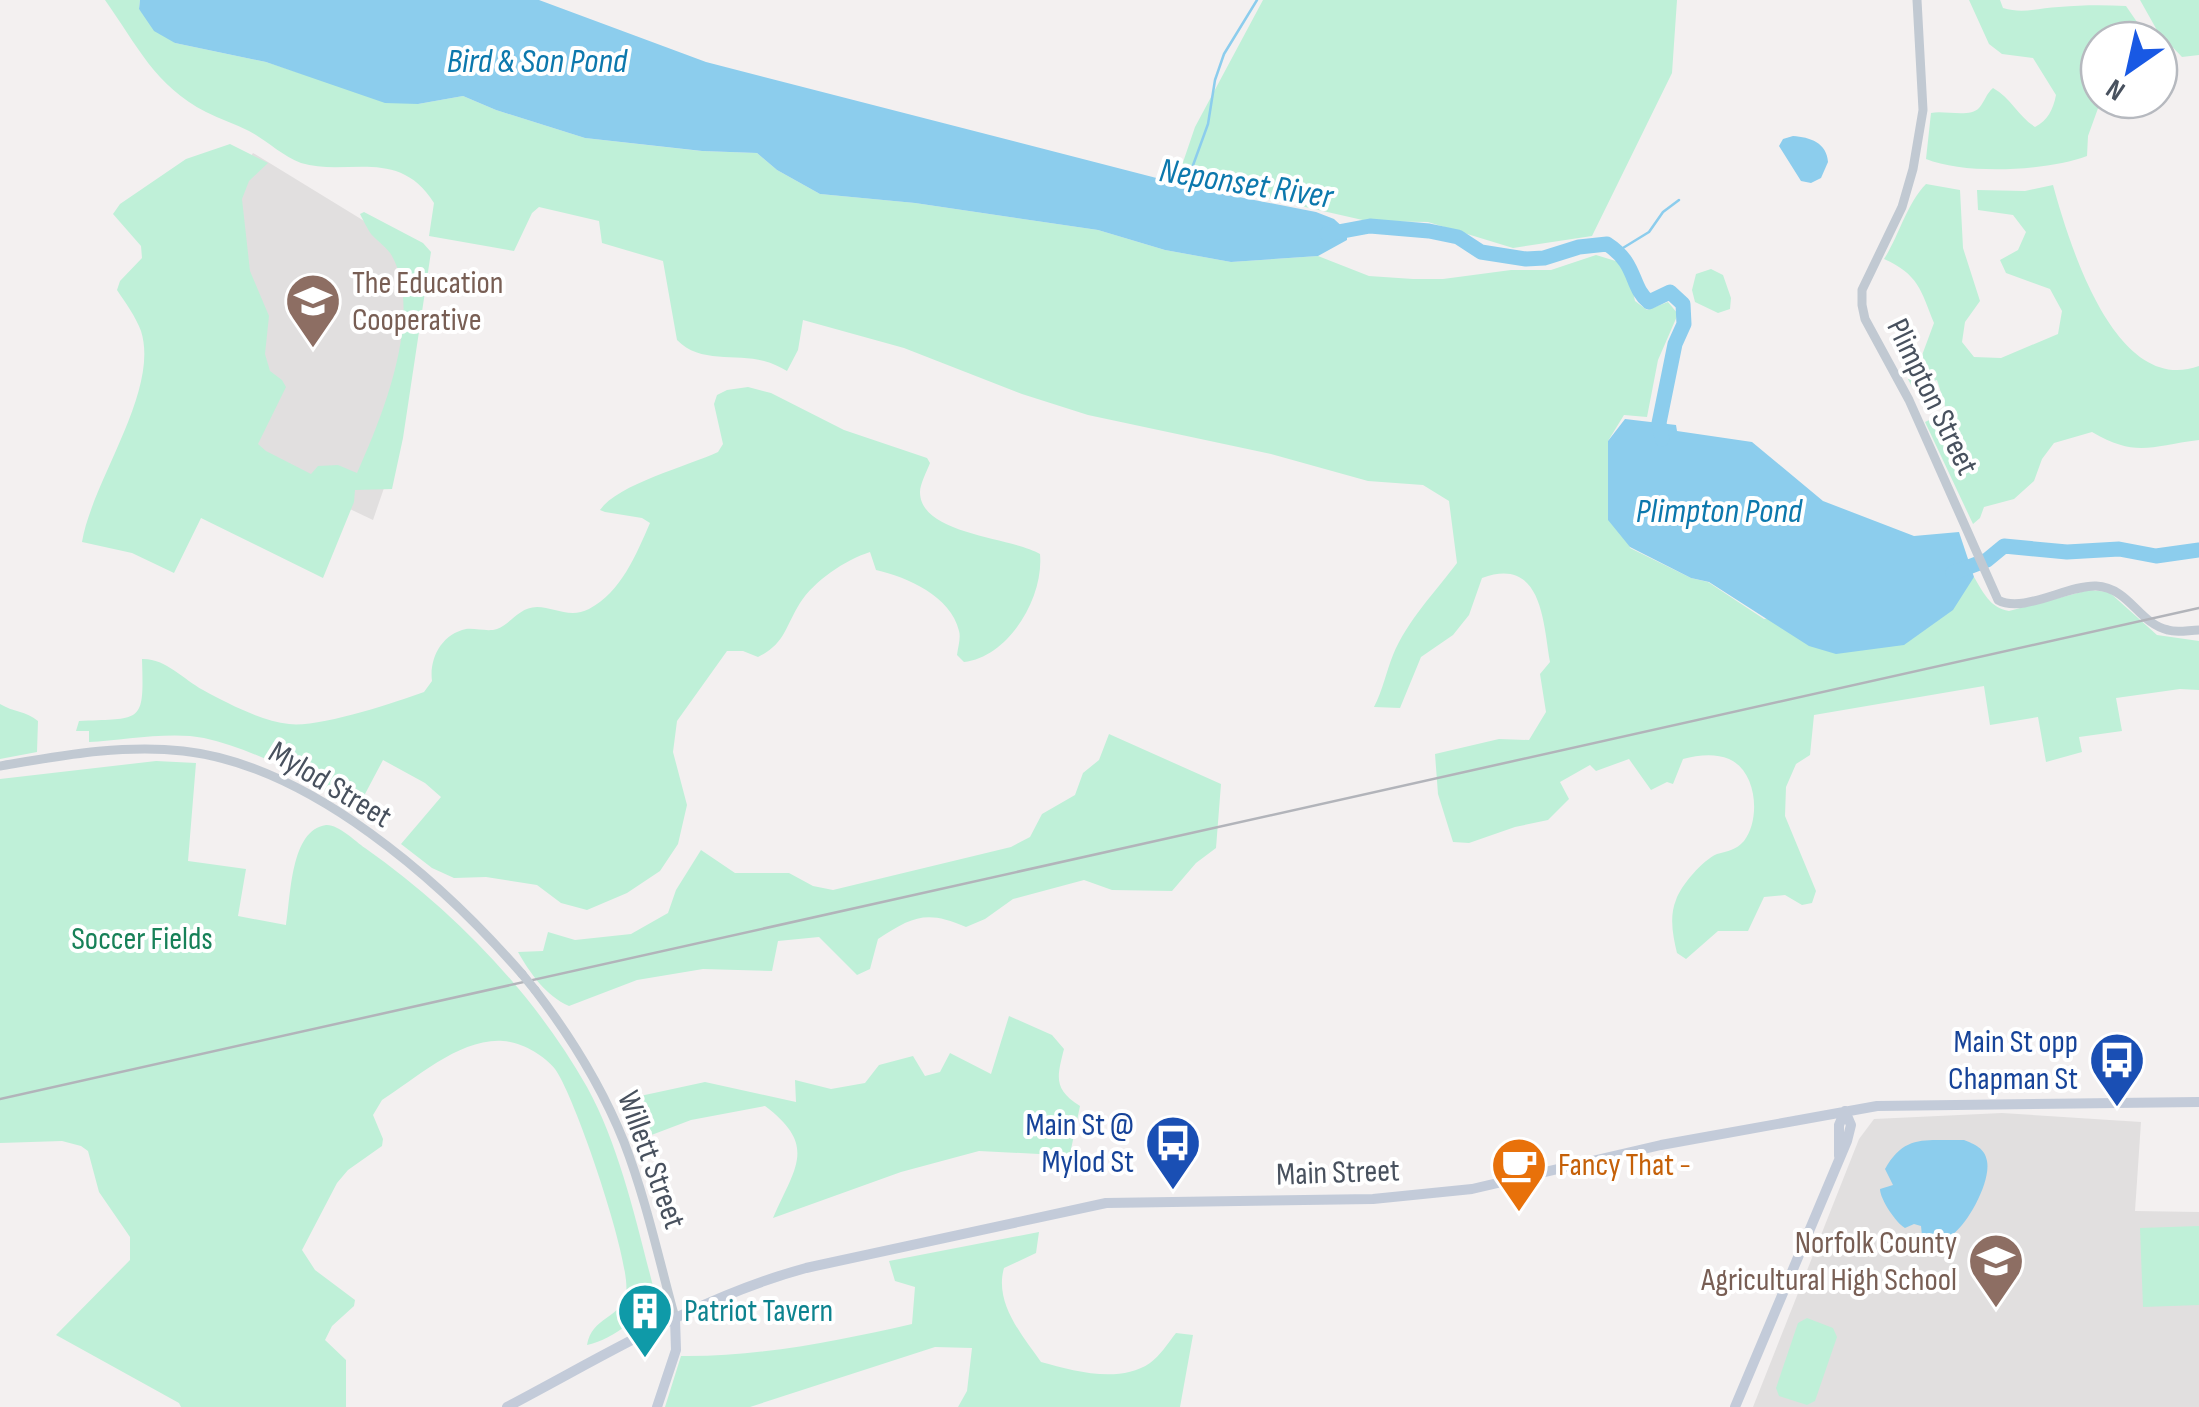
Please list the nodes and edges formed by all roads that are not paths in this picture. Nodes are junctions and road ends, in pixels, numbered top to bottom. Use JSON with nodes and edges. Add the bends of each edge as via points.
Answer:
{"nodes":[{"id":1,"x":1918,"y":0,"type":"edge"},
{"id":2,"x":2199,"y":630,"type":"edge"},
{"id":3,"x":0,"y":766,"type":"edge"},
{"id":4,"x":562,"y":1026,"type":"joint"},
{"id":5,"x":2199,"y":1102,"type":"edge"},
{"id":6,"x":1845,"y":1111,"type":"junction"},
{"id":7,"x":675,"y":1318,"type":"junction"},
{"id":8,"x":508,"y":1407,"type":"edge"},
{"id":9,"x":657,"y":1407,"type":"edge"},
{"id":10,"x":1735,"y":1407,"type":"edge"}],
"edges":[{"from":1,"to":2,"type":"street","name":"Plimpton Street","via":[[1917,150],[1902,207],[1862,290],[1865,319],[1909,400],[1996,598],[2007,604],[2104,587],[2166,630]]},
{"from":3,"to":4,"type":"street","name":"Mylod Street","bridge":true,"via":[[148,748],[245,763],[308,794],[460,907]]},
{"from":4,"to":7,"type":"street","name":"Willett Street","via":[[624,1143]]},
{"from":5,"to":6,"type":"main road","name":"Main Street","via":[[1896,1104]]},
{"from":6,"to":7,"type":"main road","name":"Main Street","via":[[1440,1193],[1106,1203],[806,1268]]},
{"from":6,"to":10,"type":"main road","via":[[1839,1156]]},
{"from":7,"to":8,"type":"main road","name":"Main Street"},
{"from":7,"to":9,"type":"main road","via":[[676,1350]]}]}
